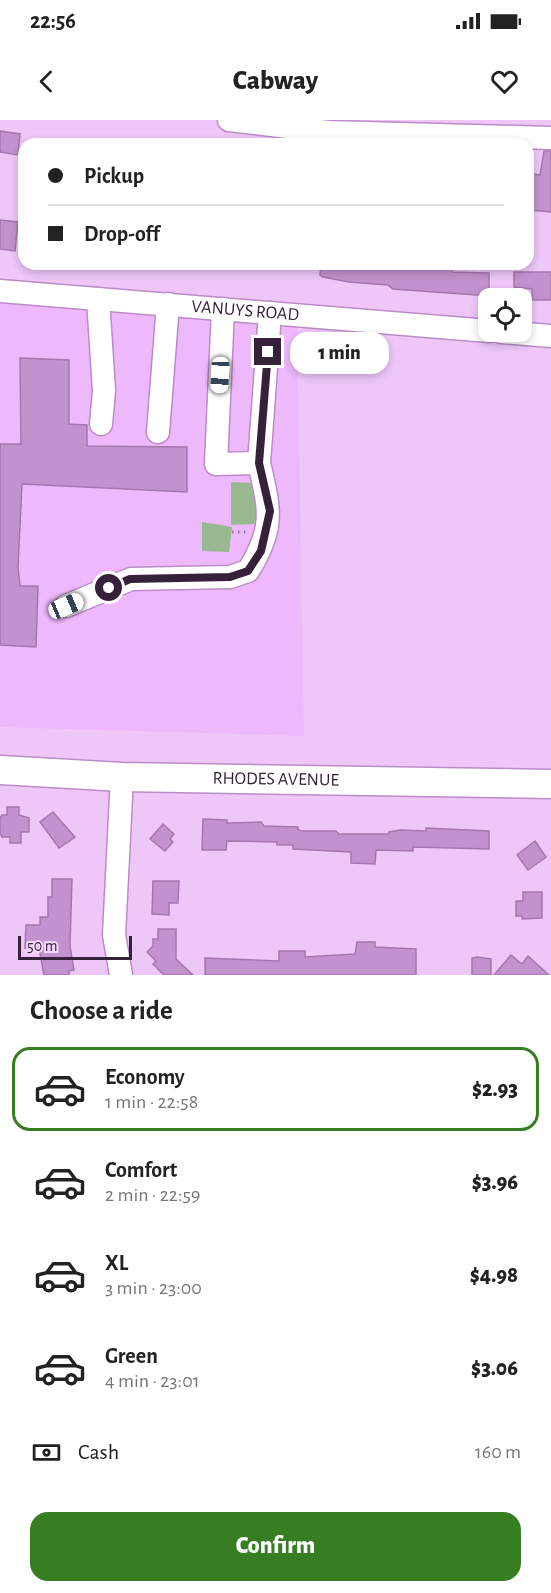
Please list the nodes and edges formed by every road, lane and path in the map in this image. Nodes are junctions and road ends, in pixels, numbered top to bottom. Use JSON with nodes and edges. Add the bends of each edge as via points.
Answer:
{"nodes":[{"id":1,"x":229,"y":120,"type":"edge"},
{"id":2,"x":427,"y":127,"type":"edge"},
{"id":3,"x":551,"y":138,"type":"edge"},
{"id":4,"x":0,"y":291,"type":"edge"},
{"id":5,"x":98,"y":299,"type":"junction"},
{"id":6,"x":168,"y":304,"type":"junction"},
{"id":7,"x":223,"y":309,"type":"junction"},
{"id":8,"x":270,"y":313,"type":"junction"},
{"id":9,"x":478,"y":330,"type":"edge"},
{"id":10,"x":532,"y":334,"type":"edge"},
{"id":11,"x":551,"y":336,"type":"edge"},
{"id":12,"x":101,"y":424,"type":"dead end"},
{"id":13,"x":158,"y":432,"type":"dead end"},
{"id":14,"x":259,"y":463,"type":"junction"},
{"id":15,"x":66,"y":606,"type":"dead end"},
{"id":16,"x":0,"y":770,"type":"edge"},
{"id":17,"x":122,"y":777,"type":"junction"},
{"id":18,"x":551,"y":784,"type":"edge"},
{"id":19,"x":121,"y":975,"type":"edge"}],
"edges":[{"from":1,"to":2,"type":"street","via":[[328,132]]},
{"from":2,"to":3,"type":"street"},
{"from":4,"to":5,"type":"street","name":"VANUYS ROAD"},
{"from":5,"to":6,"type":"street","name":"VANUYS ROAD"},
{"from":5,"to":12,"type":"street","via":[[104,391]]},
{"from":6,"to":7,"type":"street","name":"VANUYS ROAD"},
{"from":6,"to":13,"type":"street"},
{"from":7,"to":8,"type":"street","name":"VANUYS ROAD"},
{"from":7,"to":14,"type":"street","via":[[216,464]]},
{"from":8,"to":9,"type":"street","name":"VANUYS ROAD"},
{"from":8,"to":14,"type":"street"},
{"from":10,"to":11,"type":"street"},
{"from":14,"to":15,"type":"street","via":[[270,511],[261,551],[248,571],[230,577],[130,579]]},
{"from":16,"to":17,"type":"main road","name":"RHODES AVENUE"},
{"from":17,"to":18,"type":"main road","name":"RHODES AVENUE"},
{"from":17,"to":19,"type":"street","via":[[114,935]]}]}
